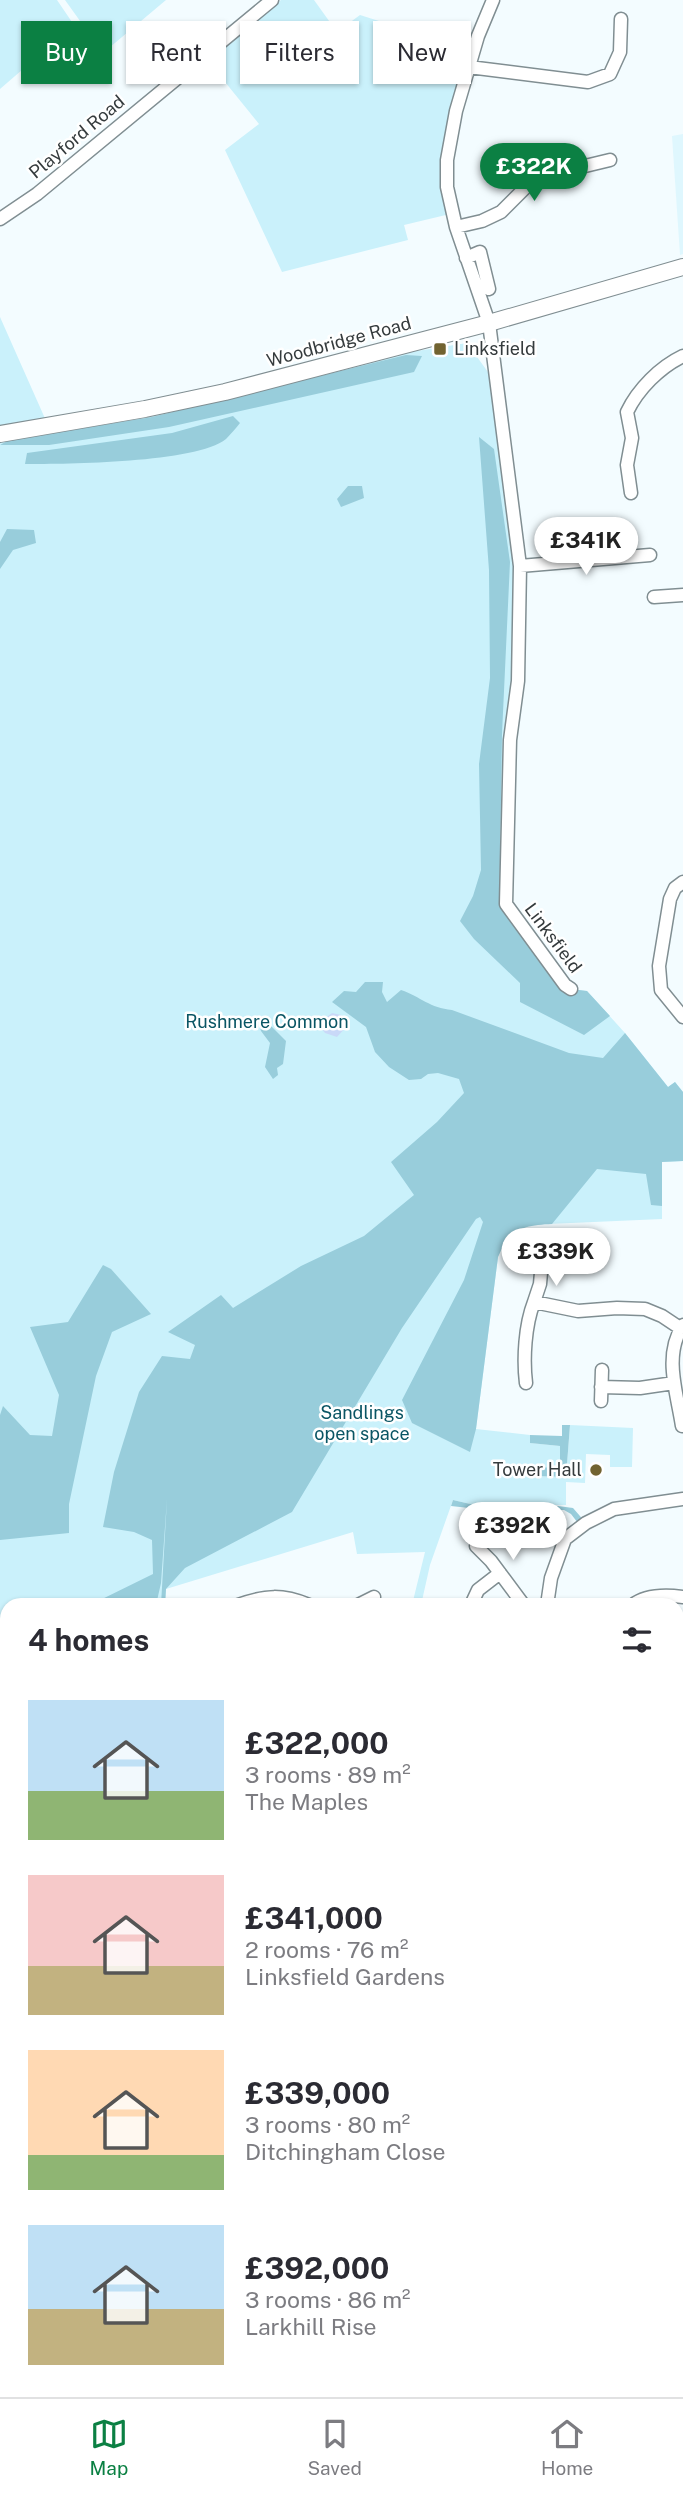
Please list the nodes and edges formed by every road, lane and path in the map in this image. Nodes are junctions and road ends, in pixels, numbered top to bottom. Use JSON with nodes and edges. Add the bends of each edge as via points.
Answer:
{"nodes":[{"id":1,"x":272,"y":0,"type":"edge"},
{"id":2,"x":494,"y":0,"type":"edge"},
{"id":3,"x":621,"y":19,"type":"dead end"},
{"id":4,"x":471,"y":60,"type":"edge"},
{"id":5,"x":471,"y":67,"type":"edge"},
{"id":6,"x":464,"y":84,"type":"edge"},
{"id":7,"x":610,"y":160,"type":"dead end"},
{"id":8,"x":0,"y":219,"type":"edge"},
{"id":9,"x":456,"y":227,"type":"junction"},
{"id":10,"x":466,"y":258,"type":"junction"},
{"id":11,"x":683,"y":267,"type":"edge"},
{"id":12,"x":489,"y":289,"type":"dead end"},
{"id":13,"x":489,"y":323,"type":"junction"},
{"id":14,"x":683,"y":356,"type":"edge"},
{"id":15,"x":0,"y":434,"type":"edge"},
{"id":16,"x":631,"y":493,"type":"dead end"},
{"id":17,"x":650,"y":555,"type":"dead end"},
{"id":18,"x":520,"y":566,"type":"junction"},
{"id":19,"x":683,"y":595,"type":"edge"},
{"id":20,"x":654,"y":597,"type":"dead end"},
{"id":21,"x":683,"y":881,"type":"edge"},
{"id":22,"x":571,"y":989,"type":"dead end"},
{"id":23,"x":683,"y":1017,"type":"edge"},
{"id":24,"x":538,"y":1270,"type":"dead end"},
{"id":25,"x":534,"y":1302,"type":"junction"},
{"id":26,"x":682,"y":1327,"type":"edge"},
{"id":27,"x":602,"y":1370,"type":"dead end"},
{"id":28,"x":526,"y":1383,"type":"dead end"},
{"id":29,"x":674,"y":1383,"type":"junction"},
{"id":30,"x":601,"y":1387,"type":"junction"},
{"id":31,"x":601,"y":1401,"type":"dead end"},
{"id":32,"x":682,"y":1426,"type":"edge"},
{"id":33,"x":683,"y":1499,"type":"edge"},
{"id":34,"x":476,"y":1546,"type":"dead end"},
{"id":35,"x":500,"y":1573,"type":"junction"},
{"id":36,"x":683,"y":1597,"type":"edge"},
{"id":37,"x":259,"y":1598,"type":"edge"},
{"id":38,"x":290,"y":1598,"type":"edge"},
{"id":39,"x":474,"y":1598,"type":"edge"},
{"id":40,"x":519,"y":1598,"type":"edge"},
{"id":41,"x":548,"y":1598,"type":"edge"},
{"id":42,"x":648,"y":1598,"type":"edge"}],
"edges":[{"from":1,"to":8,"type":"street","name":"Playford Road","via":[[37,194]]},
{"from":2,"to":4,"type":"street","name":"Linksfield"},
{"from":3,"to":5,"type":"street","via":[[620,52],[610,74],[588,82]]},
{"from":6,"to":9,"type":"street","name":"Linksfield","via":[[447,160],[447,187]]},
{"from":7,"to":9,"type":"street","via":[[552,174],[526,187],[501,212]]},
{"from":9,"to":10,"type":"street","name":"Linksfield"},
{"from":10,"to":12,"type":"street","via":[[480,252]]},
{"from":10,"to":13,"type":"street","name":"Linksfield"},
{"from":11,"to":13,"type":"main road","name":"Woodbridge Road"},
{"from":13,"to":15,"type":"main road","name":"Woodbridge Road","via":[[188,400]]},
{"from":13,"to":18,"type":"street","name":"Linksfield"},
{"from":14,"to":16,"type":"street","via":[[660,370],[627,412],[632,438],[627,465]]},
{"from":17,"to":18,"type":"street"},
{"from":18,"to":22,"type":"street","name":"Linksfield","via":[[506,904]]},
{"from":19,"to":20,"type":"street"},
{"from":21,"to":23,"type":"street","via":[[670,899],[659,966],[661,990]]},
{"from":24,"to":25,"type":"street","via":[[540,1284]]},
{"from":25,"to":26,"type":"street","via":[[578,1311],[645,1310]]},
{"from":25,"to":28,"type":"street","via":[[527,1327]]},
{"from":26,"to":29,"type":"street","via":[[672,1355]]},
{"from":27,"to":30,"type":"street"},
{"from":29,"to":30,"type":"street"},
{"from":29,"to":32,"type":"street"},
{"from":30,"to":31,"type":"street"},
{"from":33,"to":41,"type":"street","via":[[614,1509],[586,1523],[565,1539]]},
{"from":34,"to":35,"type":"street"},
{"from":35,"to":39,"type":"street"},
{"from":35,"to":40,"type":"street"},
{"from":36,"to":42,"type":"street"},
{"from":37,"to":38,"type":"street"}]}
